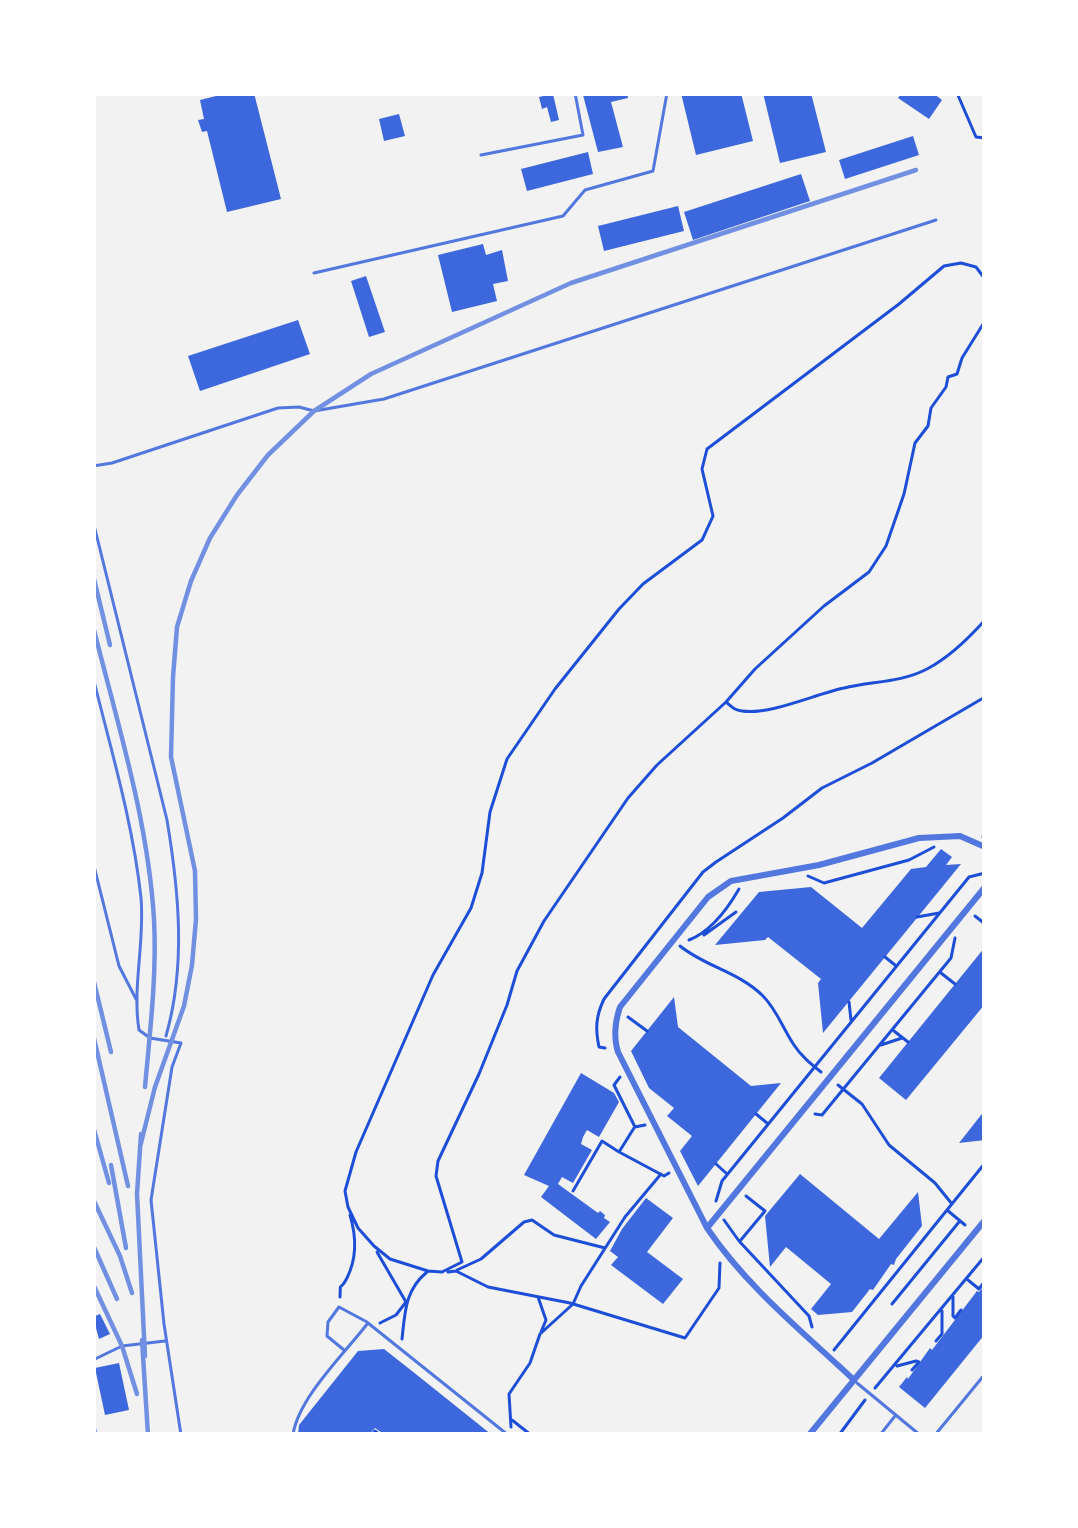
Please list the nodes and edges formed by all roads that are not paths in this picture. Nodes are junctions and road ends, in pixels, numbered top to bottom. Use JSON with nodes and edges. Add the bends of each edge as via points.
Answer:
{"nodes":[{"id":1,"x":575,"y":93,"type":"edge"},
{"id":2,"x":668,"y":93,"type":"edge"},
{"id":3,"x":481,"y":155,"type":"dead end"},
{"id":4,"x":936,"y":220,"type":"dead end"},
{"id":5,"x":314,"y":273,"type":"dead end"},
{"id":6,"x":93,"y":466,"type":"edge"},
{"id":7,"x":93,"y":521,"type":"edge"},
{"id":8,"x":93,"y":677,"type":"edge"},
{"id":9,"x":985,"y":848,"type":"edge"},
{"id":10,"x":93,"y":862,"type":"edge"},
{"id":11,"x":985,"y":887,"type":"edge"},
{"id":12,"x":137,"y":1000,"type":"junction"},
{"id":13,"x":166,"y":1040,"type":"junction"},
{"id":14,"x":985,"y":1220,"type":"edge"},
{"id":15,"x":707,"y":1228,"type":"junction"},
{"id":16,"x":371,"y":1325,"type":"junction"},
{"id":17,"x":167,"y":1340,"type":"junction"},
{"id":18,"x":346,"y":1351,"type":"junction"},
{"id":19,"x":93,"y":1360,"type":"edge"},
{"id":20,"x":985,"y":1375,"type":"edge"},
{"id":21,"x":854,"y":1380,"type":"junction"},
{"id":22,"x":896,"y":1415,"type":"junction"},
{"id":23,"x":93,"y":1421,"type":"edge"},
{"id":24,"x":96,"y":1435,"type":"edge"},
{"id":25,"x":182,"y":1435,"type":"edge"},
{"id":26,"x":293,"y":1435,"type":"edge"},
{"id":27,"x":510,"y":1435,"type":"edge"},
{"id":28,"x":809,"y":1435,"type":"edge"},
{"id":29,"x":880,"y":1435,"type":"edge"},
{"id":30,"x":920,"y":1435,"type":"edge"},
{"id":31,"x":935,"y":1435,"type":"edge"}],
"edges":[{"from":1,"to":3,"type":"lane","via":[[583,134]]},
{"from":2,"to":5,"type":"lane","via":[[652,171],[585,190],[563,216]]},
{"from":4,"to":6,"type":"lane","via":[[384,399],[314,411],[278,408]]},
{"from":7,"to":13,"type":"lane","via":[[174,860],[179,934]]},
{"from":8,"to":12,"type":"lane","via":[[136,858]]},
{"from":9,"to":15,"type":"street","via":[[960,836],[920,838],[741,878],[714,891],[620,1006],[621,1060]]},
{"from":10,"to":12,"type":"lane","via":[[119,967]]},
{"from":11,"to":15,"type":"street"},
{"from":12,"to":13,"type":"lane","via":[[139,1030]]},
{"from":13,"to":17,"type":"lane","via":[[182,1043],[151,1200]]},
{"from":14,"to":21,"type":"street"},
{"from":15,"to":21,"type":"street"},
{"from":16,"to":18,"type":"lane"},
{"from":16,"to":18,"type":"lane","via":[[339,1307],[327,1336]]},
{"from":16,"to":27,"type":"lane"},
{"from":17,"to":19,"type":"lane"},
{"from":17,"to":25,"type":"lane"},
{"from":18,"to":26,"type":"lane","via":[[307,1401]]},
{"from":20,"to":31,"type":"lane"},
{"from":21,"to":22,"type":"lane"},
{"from":21,"to":28,"type":"street"},
{"from":22,"to":29,"type":"lane"},
{"from":22,"to":30,"type":"lane"},
{"from":23,"to":24,"type":"lane"}]}
